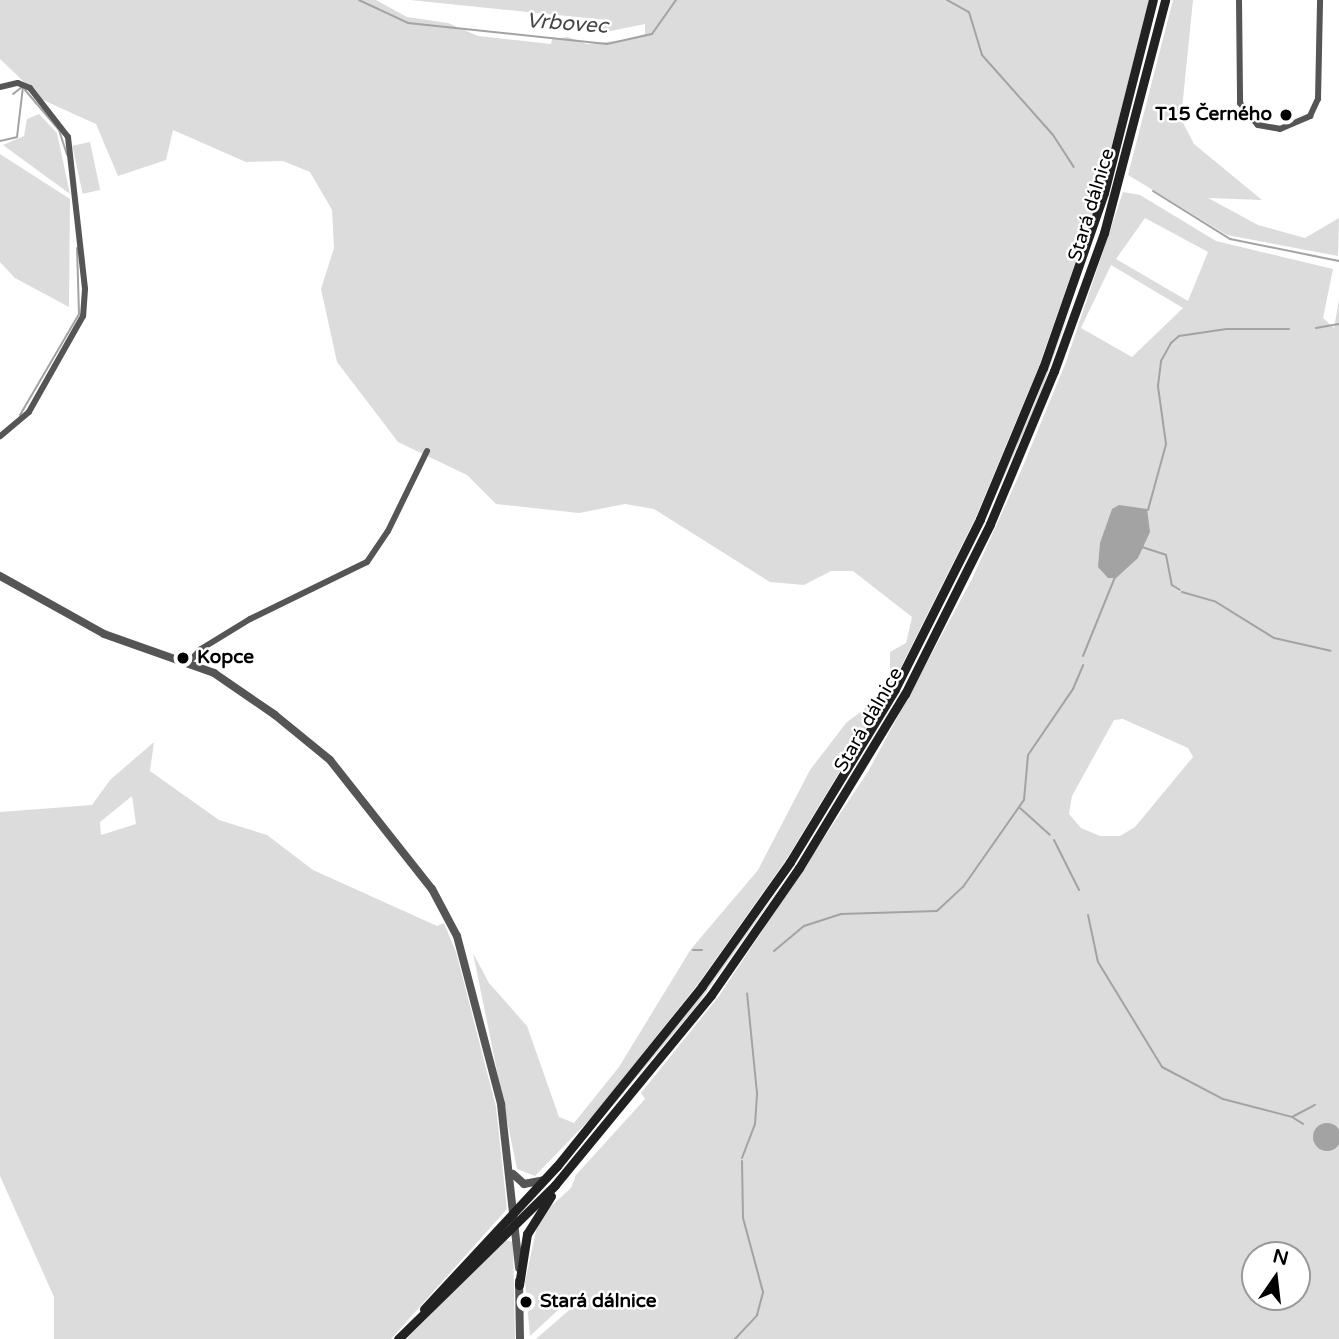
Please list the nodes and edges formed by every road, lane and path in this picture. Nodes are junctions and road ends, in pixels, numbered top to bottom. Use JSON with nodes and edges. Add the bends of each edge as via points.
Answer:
{"nodes":[{"id":1,"x":1153,"y":0,"type":"edge"},
{"id":2,"x":1165,"y":0,"type":"edge"},
{"id":3,"x":1239,"y":0,"type":"edge"},
{"id":4,"x":1321,"y":0,"type":"edge"},
{"id":5,"x":0,"y":87,"type":"edge"},
{"id":6,"x":0,"y":436,"type":"edge"},
{"id":7,"x":427,"y":452,"type":"dead end"},
{"id":8,"x":0,"y":576,"type":"edge"},
{"id":9,"x":188,"y":663,"type":"junction"},
{"id":10,"x":790,"y":862,"type":"junction"},
{"id":11,"x":799,"y":868,"type":"junction"},
{"id":12,"x":590,"y":1144,"type":"junction"},
{"id":13,"x":512,"y":1172,"type":"junction"},
{"id":14,"x":546,"y":1178,"type":"junction"},
{"id":15,"x":517,"y":1211,"type":"junction"},
{"id":16,"x":517,"y":1223,"type":"junction"},
{"id":17,"x":519,"y":1285,"type":"junction"},
{"id":18,"x":397,"y":1339,"type":"edge"},
{"id":19,"x":520,"y":1339,"type":"edge"}],
"edges":[{"from":1,"to":10,"type":"main road","name":"Stará dálnice","via":[[1104,193],[1012,444],[894,689]]},
{"from":2,"to":11,"type":"main road","name":"Stará dálnice","via":[[1104,233],[1023,449],[905,694]]},
{"from":3,"to":4,"type":"street","via":[[1240,103],[1258,125],[1280,129],[1310,116],[1318,99]]},
{"from":5,"to":6,"type":"street","via":[[18,83],[30,88],[68,137],[85,289],[83,316],[29,412]]},
{"from":7,"to":9,"type":"street","via":[[388,531],[366,562],[243,623],[201,649]]},
{"from":8,"to":9,"type":"street","via":[[99,632]]},
{"from":9,"to":13,"type":"street","via":[[222,678],[323,753],[444,907],[485,1035]]},
{"from":10,"to":11,"type":"main road"},
{"from":10,"to":14,"type":"main road","name":"Stará dálnice","via":[[640,1066]]},
{"from":11,"to":12,"type":"main road","name":"Stará dálnice","via":[[755,933]]},
{"from":12,"to":16,"type":"main road","name":"Stará dálnice"},
{"from":12,"to":17,"type":"main road","via":[[535,1215]]},
{"from":13,"to":14,"type":"street","via":[[524,1184]]},
{"from":13,"to":15,"type":"street"},
{"from":14,"to":15,"type":"main road","name":"Stará dálnice"},
{"from":15,"to":16,"type":"street"},
{"from":15,"to":18,"type":"main road","name":"Stará dálnice"},
{"from":16,"to":17,"type":"street"},
{"from":16,"to":18,"type":"main road","name":"Stará dálnice"},
{"from":17,"to":19,"type":"street"}]}
